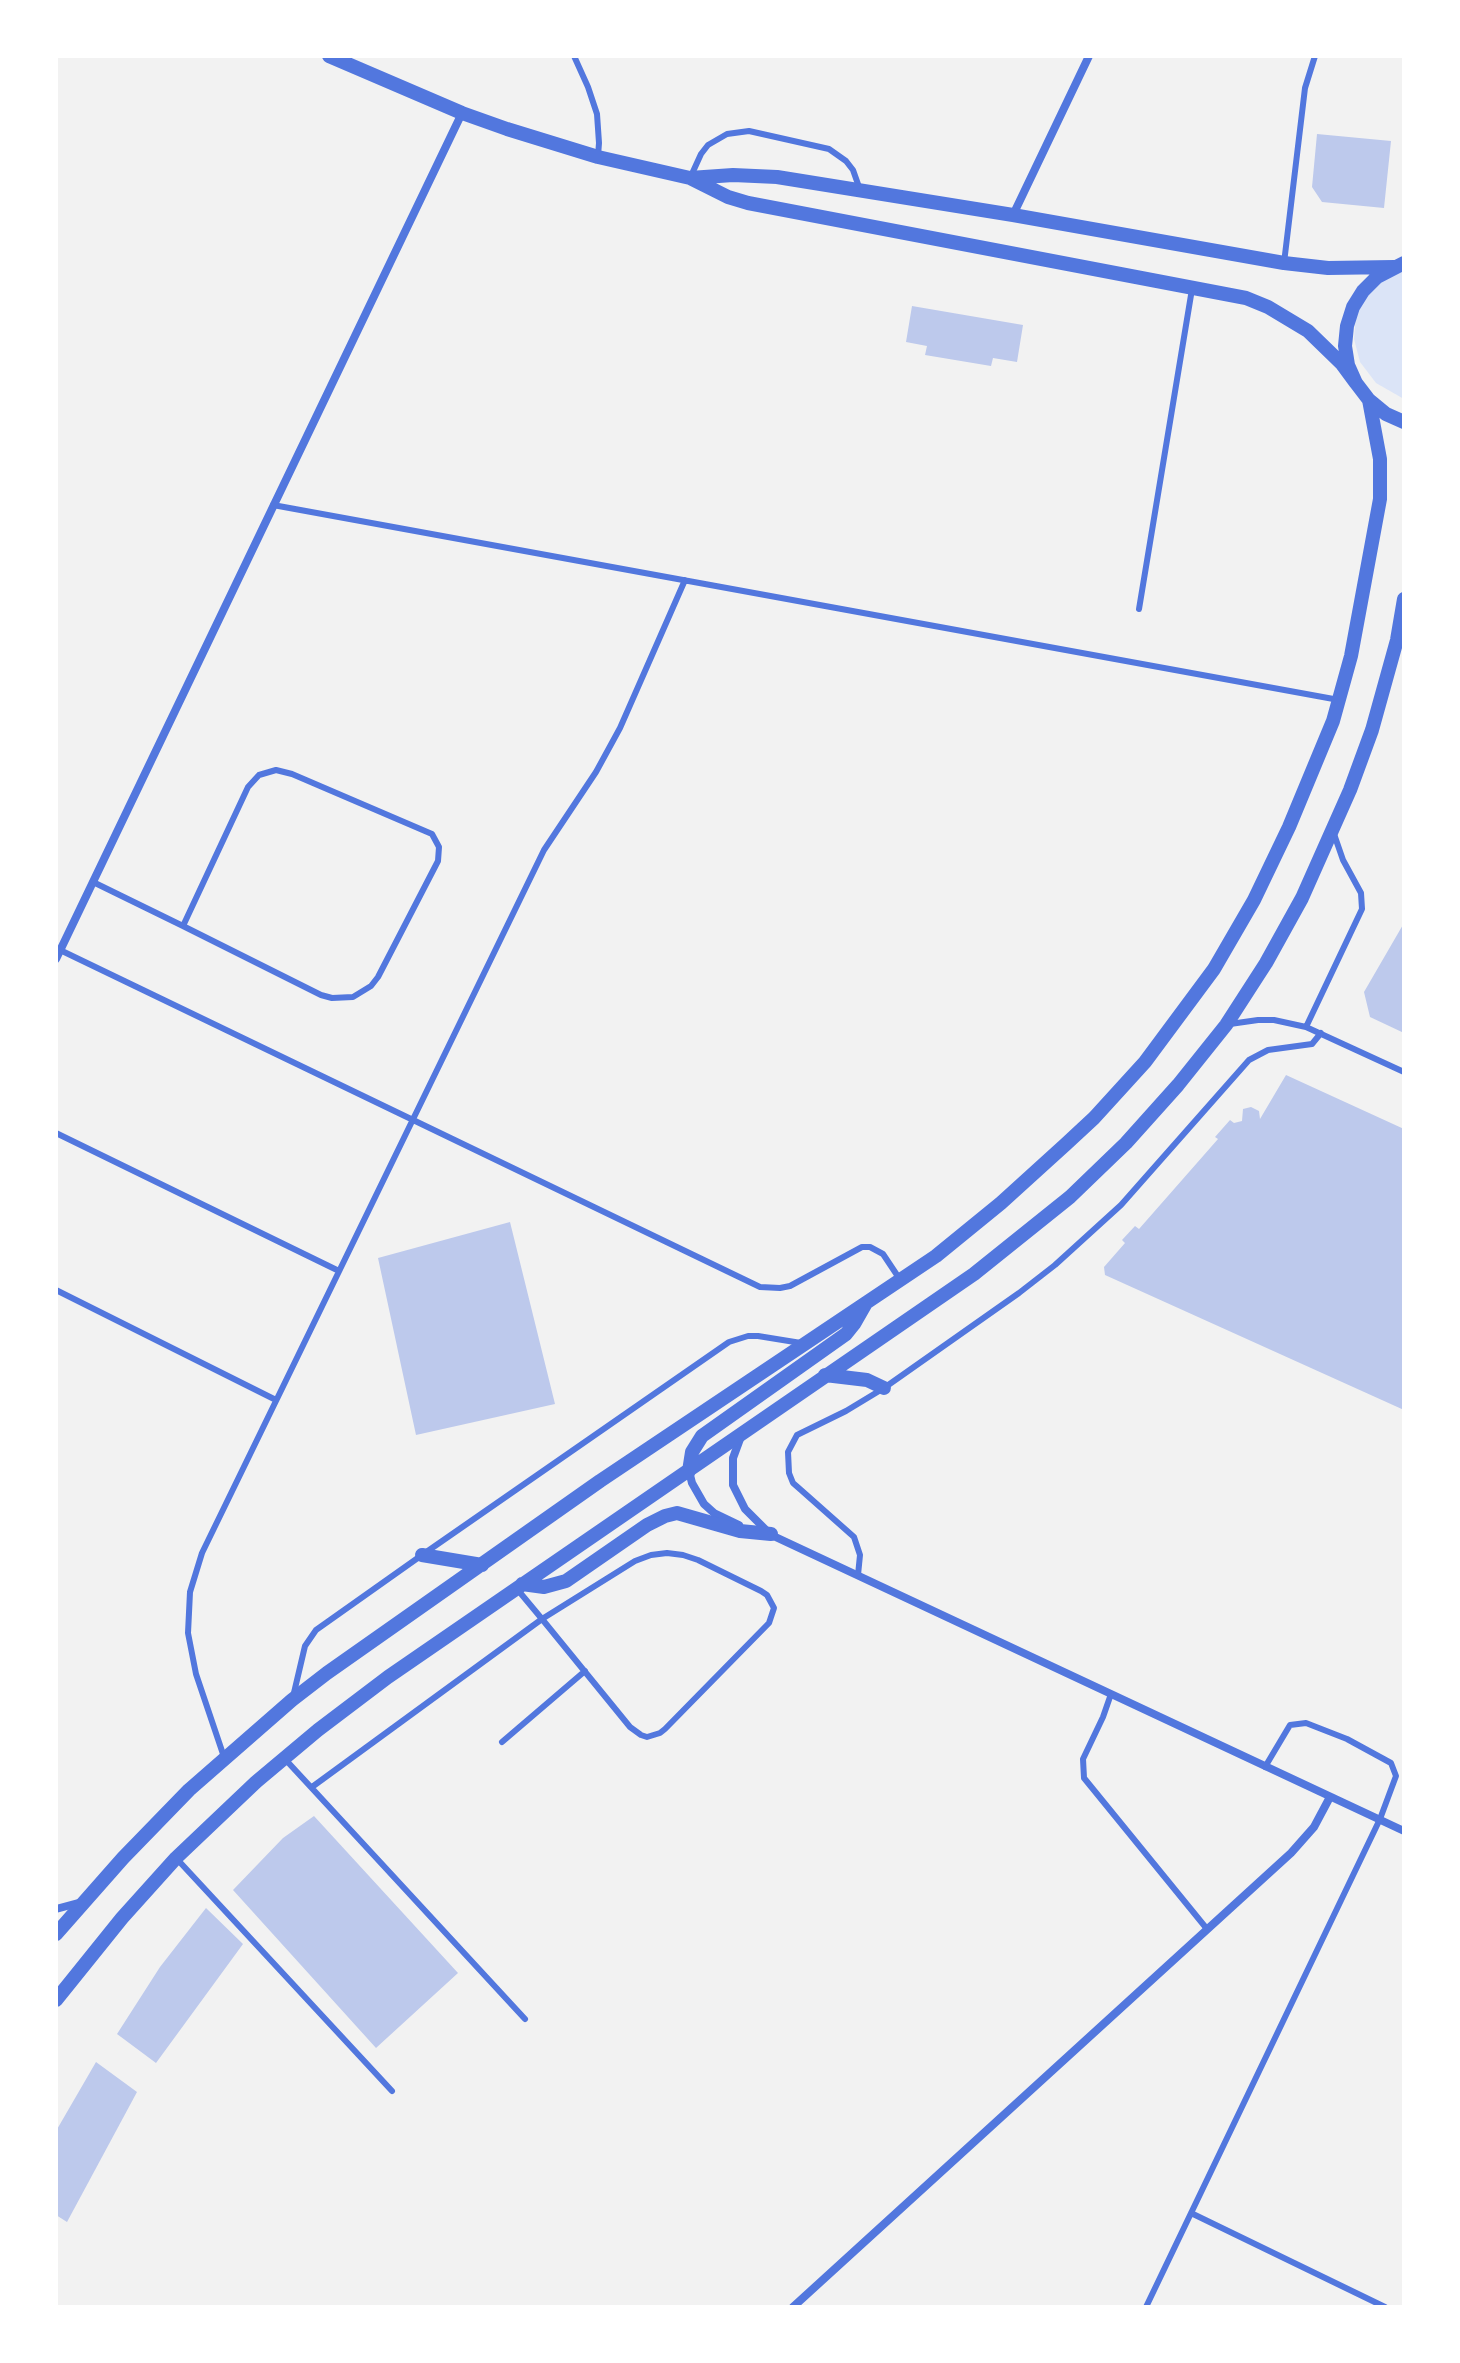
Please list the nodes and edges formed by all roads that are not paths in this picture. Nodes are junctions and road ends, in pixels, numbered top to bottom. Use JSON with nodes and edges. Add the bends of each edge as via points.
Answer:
{"nodes":[{"id":1,"x":329,"y":56,"type":"edge"},
{"id":2,"x":574,"y":56,"type":"edge"},
{"id":3,"x":1089,"y":56,"type":"edge"},
{"id":4,"x":1315,"y":56,"type":"edge"},
{"id":5,"x":462,"y":113,"type":"junction"},
{"id":6,"x":598,"y":157,"type":"junction"},
{"id":7,"x":690,"y":178,"type":"junction"},
{"id":8,"x":859,"y":191,"type":"junction"},
{"id":9,"x":1013,"y":215,"type":"junction"},
{"id":10,"x":1284,"y":263,"type":"junction"},
{"id":11,"x":1399,"y":265,"type":"edge"},
{"id":12,"x":1193,"y":287,"type":"junction"},
{"id":13,"x":1356,"y":383,"type":"junction"},
{"id":14,"x":1369,"y":400,"type":"junction"},
{"id":15,"x":1404,"y":422,"type":"edge"},
{"id":16,"x":273,"y":505,"type":"junction"},
{"id":17,"x":685,"y":580,"type":"junction"},
{"id":18,"x":1404,"y":599,"type":"edge"},
{"id":19,"x":1139,"y":609,"type":"dead end"},
{"id":20,"x":1339,"y":700,"type":"junction"},
{"id":21,"x":1333,"y":831,"type":"junction"},
{"id":22,"x":93,"y":882,"type":"junction"},
{"id":23,"x":183,"y":926,"type":"junction"},
{"id":24,"x":58,"y":954,"type":"edge"},
{"id":25,"x":1226,"y":1025,"type":"junction"},
{"id":26,"x":1306,"y":1027,"type":"junction"},
{"id":27,"x":1321,"y":1033,"type":"junction"},
{"id":28,"x":1404,"y":1072,"type":"edge"},
{"id":29,"x":413,"y":1119,"type":"junction"},
{"id":30,"x":56,"y":1133,"type":"edge"},
{"id":31,"x":339,"y":1271,"type":"junction"},
{"id":32,"x":901,"y":1280,"type":"junction"},
{"id":33,"x":56,"y":1290,"type":"edge"},
{"id":34,"x":866,"y":1303,"type":"junction"},
{"id":35,"x":805,"y":1343,"type":"junction"},
{"id":36,"x":825,"y":1375,"type":"junction"},
{"id":37,"x":884,"y":1388,"type":"junction"},
{"id":38,"x":276,"y":1400,"type":"junction"},
{"id":39,"x":744,"y":1432,"type":"junction"},
{"id":40,"x":689,"y":1471,"type":"junction"},
{"id":41,"x":771,"y":1534,"type":"junction"},
{"id":42,"x":422,"y":1555,"type":"junction"},
{"id":43,"x":482,"y":1565,"type":"junction"},
{"id":44,"x":858,"y":1575,"type":"junction"},
{"id":45,"x":519,"y":1586,"type":"junction"},
{"id":46,"x":542,"y":1619,"type":"junction"},
{"id":47,"x":585,"y":1671,"type":"junction"},
{"id":48,"x":1111,"y":1694,"type":"junction"},
{"id":49,"x":292,"y":1700,"type":"junction"},
{"id":50,"x":502,"y":1742,"type":"dead end"},
{"id":51,"x":224,"y":1757,"type":"junction"},
{"id":52,"x":284,"y":1758,"type":"junction"},
{"id":53,"x":1265,"y":1767,"type":"junction"},
{"id":54,"x":312,"y":1787,"type":"junction"},
{"id":55,"x":1330,"y":1797,"type":"junction"},
{"id":56,"x":1380,"y":1819,"type":"junction"},
{"id":57,"x":1404,"y":1831,"type":"edge"},
{"id":58,"x":176,"y":1858,"type":"junction"},
{"id":59,"x":86,"y":1900,"type":"junction"},
{"id":60,"x":56,"y":1909,"type":"edge"},
{"id":61,"x":1207,"y":1929,"type":"junction"},
{"id":62,"x":56,"y":1934,"type":"edge"},
{"id":63,"x":56,"y":2000,"type":"edge"},
{"id":64,"x":525,"y":2019,"type":"dead end"},
{"id":65,"x":392,"y":2091,"type":"dead end"},
{"id":66,"x":1191,"y":2213,"type":"junction"},
{"id":67,"x":793,"y":2307,"type":"edge"},
{"id":68,"x":1146,"y":2307,"type":"edge"},
{"id":69,"x":1385,"y":2307,"type":"edge"}],
"edges":[{"from":1,"to":5,"type":"street"},
{"from":2,"to":6,"type":"lane","via":[[597,114]]},
{"from":3,"to":9,"type":"street"},
{"from":4,"to":10,"type":"lane","via":[[1305,88]]},
{"from":5,"to":6,"type":"street"},
{"from":5,"to":16,"type":"street"},
{"from":6,"to":7,"type":"street"},
{"from":7,"to":8,"type":"street","via":[[755,175]]},
{"from":7,"to":8,"type":"lane","via":[[708,145],[727,134],[749,131],[829,149],[853,170]]},
{"from":7,"to":12,"type":"street","via":[[759,205]]},
{"from":8,"to":9,"type":"street"},
{"from":9,"to":10,"type":"street"},
{"from":10,"to":11,"type":"street","via":[[1339,268]]},
{"from":11,"to":13,"type":"street","via":[[1370,284],[1353,307],[1345,346]]},
{"from":12,"to":13,"type":"street","via":[[1246,298],[1288,318],[1326,347]]},
{"from":12,"to":19,"type":"lane"},
{"from":13,"to":14,"type":"street"},
{"from":14,"to":15,"type":"street"},
{"from":14,"to":20,"type":"street","via":[[1380,459],[1380,499]]},
{"from":16,"to":17,"type":"lane"},
{"from":16,"to":22,"type":"street"},
{"from":17,"to":20,"type":"lane"},
{"from":17,"to":29,"type":"lane","via":[[620,728],[544,850]]},
{"from":18,"to":21,"type":"street","via":[[1377,715]]},
{"from":20,"to":32,"type":"street","via":[[1317,763],[1254,900],[1168,1033],[1066,1144],[969,1231]]},
{"from":21,"to":25,"type":"street","via":[[1285,931]]},
{"from":21,"to":26,"type":"lane","via":[[1361,893],[1362,909]]},
{"from":22,"to":23,"type":"lane"},
{"from":22,"to":24,"type":"street"},
{"from":23,"to":23,"type":"lane","via":[[321,995],[353,997],[378,977],[438,861],[439,847],[432,834],[292,774],[267,771],[248,787]]},
{"from":24,"to":29,"type":"lane"},
{"from":25,"to":26,"type":"lane","via":[[1266,1020]]},
{"from":25,"to":36,"type":"street","via":[[1153,1114],[1070,1197],[974,1274]]},
{"from":26,"to":27,"type":"lane"},
{"from":27,"to":28,"type":"lane"},
{"from":27,"to":37,"type":"lane","via":[[1307,1046],[1268,1050],[1249,1060],[1088,1236],[1019,1293]]},
{"from":29,"to":31,"type":"lane"},
{"from":29,"to":32,"type":"lane","via":[[760,1287],[790,1286],[870,1247],[883,1254]]},
{"from":30,"to":31,"type":"lane"},
{"from":31,"to":38,"type":"lane"},
{"from":32,"to":34,"type":"street"},
{"from":33,"to":38,"type":"lane"},
{"from":34,"to":35,"type":"street"},
{"from":34,"to":40,"type":"street","via":[[846,1334],[702,1436]]},
{"from":35,"to":42,"type":"lane","via":[[758,1336],[729,1342]]},
{"from":35,"to":43,"type":"street"},
{"from":36,"to":37,"type":"street","via":[[872,1381]]},
{"from":36,"to":39,"type":"street"},
{"from":37,"to":44,"type":"lane","via":[[797,1435],[788,1452],[793,1483],[854,1537],[860,1555]]},
{"from":38,"to":51,"type":"lane","via":[[202,1553],[190,1592],[191,1654]]},
{"from":39,"to":40,"type":"street"},
{"from":39,"to":41,"type":"street","via":[[733,1458],[733,1485],[745,1509]]},
{"from":40,"to":41,"type":"street","via":[[697,1495],[714,1513]]},
{"from":40,"to":45,"type":"street"},
{"from":41,"to":44,"type":"street"},
{"from":41,"to":45,"type":"street","via":[[677,1513],[647,1525],[566,1581]]},
{"from":42,"to":43,"type":"street"},
{"from":42,"to":49,"type":"lane","via":[[316,1630],[305,1646]]},
{"from":43,"to":49,"type":"street"},
{"from":44,"to":48,"type":"street"},
{"from":45,"to":46,"type":"lane"},
{"from":45,"to":52,"type":"street"},
{"from":46,"to":47,"type":"lane"},
{"from":46,"to":47,"type":"lane","via":[[635,1561],[667,1553],[698,1560],[772,1601],[769,1623],[660,1733],[647,1737],[635,1732]]},
{"from":46,"to":54,"type":"lane"},
{"from":47,"to":50,"type":"lane"},
{"from":48,"to":53,"type":"street"},
{"from":48,"to":61,"type":"lane","via":[[1083,1759],[1084,1778]]},
{"from":49,"to":51,"type":"street"},
{"from":51,"to":59,"type":"street"},
{"from":52,"to":54,"type":"lane"},
{"from":52,"to":58,"type":"street"},
{"from":53,"to":55,"type":"street"},
{"from":53,"to":56,"type":"lane","via":[[1290,1725],[1306,1723],[1347,1739],[1391,1763],[1396,1776]]},
{"from":54,"to":64,"type":"lane"},
{"from":55,"to":56,"type":"street"},
{"from":55,"to":61,"type":"street","via":[[1303,1841]]},
{"from":56,"to":57,"type":"street"},
{"from":56,"to":66,"type":"lane"},
{"from":58,"to":63,"type":"street"},
{"from":58,"to":65,"type":"lane"},
{"from":59,"to":60,"type":"street"},
{"from":59,"to":62,"type":"street"},
{"from":61,"to":67,"type":"street"},
{"from":66,"to":68,"type":"lane"},
{"from":66,"to":69,"type":"lane"}]}
